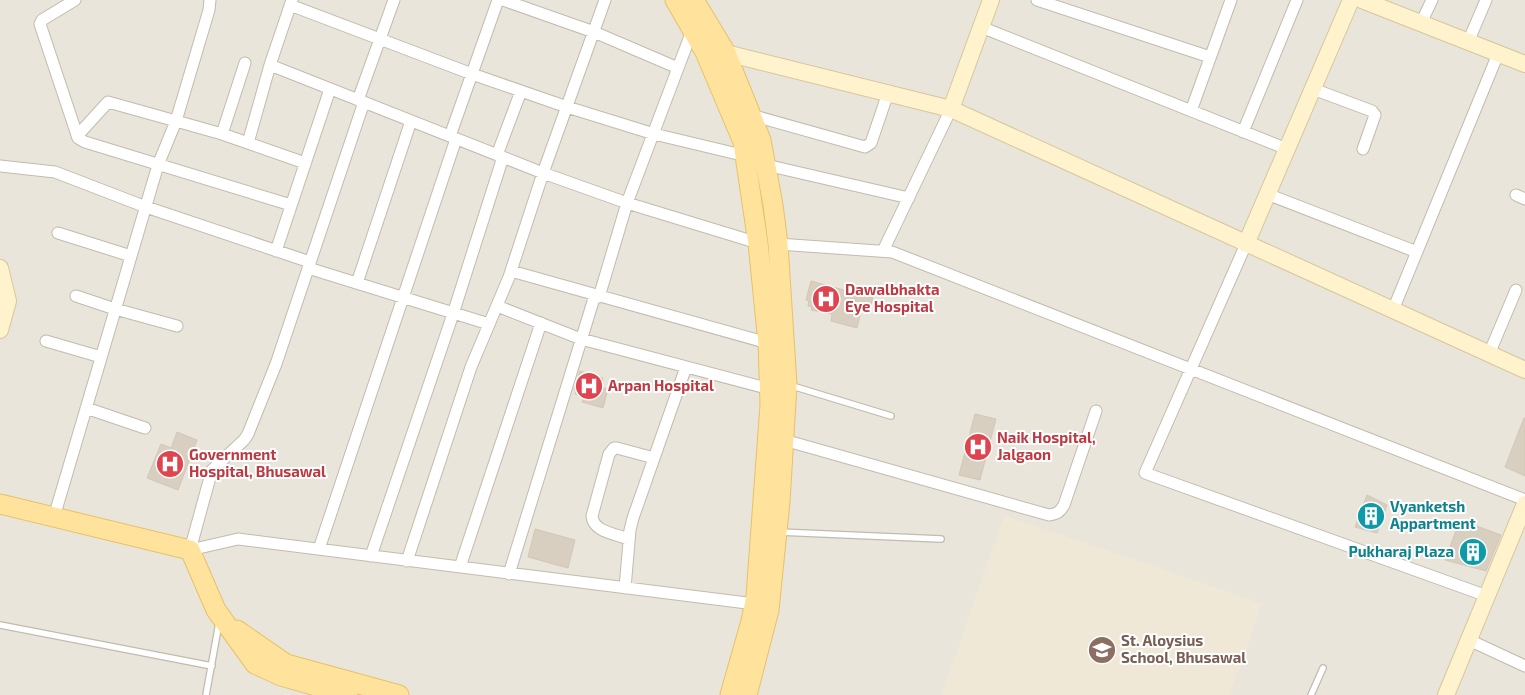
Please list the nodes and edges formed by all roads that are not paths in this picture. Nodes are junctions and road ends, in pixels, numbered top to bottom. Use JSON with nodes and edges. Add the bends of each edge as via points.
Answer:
{"nodes":[{"id":1,"x":75,"y":0,"type":"edge"},
{"id":2,"x":210,"y":0,"type":"edge"},
{"id":3,"x":394,"y":0,"type":"edge"},
{"id":4,"x":498,"y":0,"type":"edge"},
{"id":5,"x":503,"y":0,"type":"edge"},
{"id":6,"x":605,"y":0,"type":"edge"},
{"id":7,"x":675,"y":0,"type":"edge"},
{"id":8,"x":694,"y":0,"type":"edge"},
{"id":9,"x":991,"y":0,"type":"edge"},
{"id":10,"x":1037,"y":0,"type":"edge"},
{"id":11,"x":1229,"y":0,"type":"edge"},
{"id":12,"x":1297,"y":0,"type":"edge"},
{"id":13,"x":1351,"y":0,"type":"edge"},
{"id":14,"x":1362,"y":0,"type":"edge"},
{"id":15,"x":1432,"y":0,"type":"edge"},
{"id":16,"x":1486,"y":0,"type":"edge"},
{"id":17,"x":291,"y":2,"type":"edge"},
{"id":18,"x":1421,"y":24,"type":"junction"},
{"id":19,"x":981,"y":27,"type":"junction"},
{"id":20,"x":692,"y":31,"type":"junction"},
{"id":21,"x":594,"y":32,"type":"junction"},
{"id":22,"x":380,"y":39,"type":"junction"},
{"id":23,"x":1468,"y":42,"type":"junction"},
{"id":24,"x":726,"y":53,"type":"junction"},
{"id":25,"x":1498,"y":54,"type":"junction"},
{"id":26,"x":1210,"y":57,"type":"junction"},
{"id":27,"x":245,"y":63,"type":"dead end"},
{"id":28,"x":1525,"y":64,"type":"edge"},
{"id":29,"x":270,"y":66,"type":"junction"},
{"id":30,"x":678,"y":68,"type":"junction"},
{"id":31,"x":472,"y":74,"type":"junction"},
{"id":32,"x":330,"y":89,"type":"junction"},
{"id":33,"x":1313,"y":89,"type":"junction"},
{"id":34,"x":521,"y":91,"type":"junction"},
{"id":35,"x":888,"y":94,"type":"junction"},
{"id":36,"x":361,"y":101,"type":"junction"},
{"id":37,"x":567,"y":106,"type":"junction"},
{"id":38,"x":951,"y":109,"type":"junction"},
{"id":39,"x":1191,"y":111,"type":"junction"},
{"id":40,"x":751,"y":115,"type":"junction"},
{"id":41,"x":176,"y":121,"type":"junction"},
{"id":42,"x":410,"y":121,"type":"junction"},
{"id":43,"x":1242,"y":132,"type":"junction"},
{"id":44,"x":222,"y":134,"type":"junction"},
{"id":45,"x":654,"y":134,"type":"junction"},
{"id":46,"x":77,"y":136,"type":"junction"},
{"id":47,"x":453,"y":138,"type":"junction"},
{"id":48,"x":248,"y":143,"type":"junction"},
{"id":49,"x":1287,"y":149,"type":"junction"},
{"id":50,"x":1363,"y":149,"type":"dead end"},
{"id":51,"x":500,"y":156,"type":"junction"},
{"id":52,"x":746,"y":156,"type":"junction"},
{"id":53,"x":305,"y":163,"type":"junction"},
{"id":54,"x":158,"y":165,"type":"junction"},
{"id":55,"x":766,"y":165,"type":"junction"},
{"id":56,"x":0,"y":166,"type":"edge"},
{"id":57,"x":543,"y":173,"type":"junction"},
{"id":58,"x":1267,"y":194,"type":"junction"},
{"id":59,"x":909,"y":198,"type":"junction"},
{"id":60,"x":627,"y":203,"type":"junction"},
{"id":61,"x":291,"y":206,"type":"junction"},
{"id":62,"x":146,"y":207,"type":"junction"},
{"id":63,"x":58,"y":233,"type":"dead end"},
{"id":64,"x":758,"y":243,"type":"junction"},
{"id":65,"x":778,"y":244,"type":"junction"},
{"id":66,"x":1246,"y":244,"type":"junction"},
{"id":67,"x":276,"y":251,"type":"junction"},
{"id":68,"x":883,"y":251,"type":"junction"},
{"id":69,"x":1417,"y":252,"type":"junction"},
{"id":70,"x":131,"y":256,"type":"junction"},
{"id":71,"x":309,"y":265,"type":"junction"},
{"id":72,"x":0,"y":268,"type":"edge"},
{"id":73,"x":511,"y":271,"type":"junction"},
{"id":74,"x":357,"y":283,"type":"junction"},
{"id":75,"x":1516,"y":290,"type":"dead end"},
{"id":76,"x":76,"y":296,"type":"dead end"},
{"id":77,"x":597,"y":296,"type":"junction"},
{"id":78,"x":403,"y":298,"type":"junction"},
{"id":79,"x":497,"y":306,"type":"junction"},
{"id":80,"x":115,"y":309,"type":"junction"},
{"id":81,"x":1393,"y":310,"type":"junction"},
{"id":82,"x":453,"y":314,"type":"junction"},
{"id":83,"x":541,"y":323,"type":"junction"},
{"id":84,"x":489,"y":324,"type":"junction"},
{"id":85,"x":177,"y":326,"type":"dead end"},
{"id":86,"x":0,"y":330,"type":"edge"},
{"id":87,"x":581,"y":339,"type":"junction"},
{"id":88,"x":46,"y":342,"type":"dead end"},
{"id":89,"x":768,"y":343,"type":"junction"},
{"id":90,"x":1489,"y":354,"type":"junction"},
{"id":91,"x":101,"y":357,"type":"junction"},
{"id":92,"x":686,"y":367,"type":"junction"},
{"id":93,"x":1191,"y":368,"type":"junction"},
{"id":94,"x":1525,"y":370,"type":"edge"},
{"id":95,"x":779,"y":387,"type":"junction"},
{"id":96,"x":86,"y":408,"type":"junction"},
{"id":97,"x":1096,"y":410,"type":"dead end"},
{"id":98,"x":891,"y":416,"type":"dead end"},
{"id":99,"x":144,"y":428,"type":"dead end"},
{"id":100,"x":784,"y":440,"type":"junction"},
{"id":101,"x":654,"y":458,"type":"junction"},
{"id":102,"x":1525,"y":500,"type":"edge"},
{"id":103,"x":0,"y":504,"type":"edge"},
{"id":104,"x":1523,"y":514,"type":"edge"},
{"id":105,"x":54,"y":517,"type":"junction"},
{"id":106,"x":777,"y":532,"type":"junction"},
{"id":107,"x":629,"y":539,"type":"junction"},
{"id":108,"x":940,"y":539,"type":"dead end"},
{"id":109,"x":319,"y":549,"type":"junction"},
{"id":110,"x":190,"y":550,"type":"junction"},
{"id":111,"x":371,"y":556,"type":"junction"},
{"id":112,"x":407,"y":561,"type":"junction"},
{"id":113,"x":460,"y":567,"type":"junction"},
{"id":114,"x":509,"y":574,"type":"junction"},
{"id":115,"x":625,"y":588,"type":"junction"},
{"id":116,"x":1487,"y":596,"type":"junction"},
{"id":117,"x":755,"y":604,"type":"junction"},
{"id":118,"x":223,"y":620,"type":"junction"},
{"id":119,"x":0,"y":625,"type":"edge"},
{"id":120,"x":1469,"y":640,"type":"junction"},
{"id":121,"x":212,"y":666,"type":"junction"},
{"id":122,"x":1525,"y":666,"type":"edge"},
{"id":123,"x":1323,"y":668,"type":"dead end"},
{"id":124,"x":316,"y":680,"type":"junction"},
{"id":125,"x":375,"y":692,"type":"edge"},
{"id":126,"x":206,"y":695,"type":"edge"},
{"id":127,"x":348,"y":695,"type":"edge"},
{"id":128,"x":399,"y":695,"type":"edge"},
{"id":129,"x":730,"y":695,"type":"edge"},
{"id":130,"x":747,"y":695,"type":"edge"},
{"id":131,"x":1311,"y":695,"type":"edge"},
{"id":132,"x":1446,"y":695,"type":"edge"}],
"edges":[{"from":1,"to":46,"type":"street","via":[[40,24]]},
{"from":2,"to":41,"type":"street"},
{"from":3,"to":22,"type":"street"},
{"from":4,"to":31,"type":"street"},
{"from":5,"to":21,"type":"street"},
{"from":6,"to":21,"type":"street"},
{"from":7,"to":20,"type":"main road"},
{"from":8,"to":24,"type":"main road"},
{"from":9,"to":19,"type":"street"},
{"from":10,"to":26,"type":"street"},
{"from":11,"to":26,"type":"street"},
{"from":12,"to":43,"type":"street"},
{"from":13,"to":33,"type":"street"},
{"from":14,"to":18,"type":"street"},
{"from":15,"to":18,"type":"street"},
{"from":16,"to":23,"type":"street"},
{"from":17,"to":22,"type":"street"},
{"from":17,"to":29,"type":"street"},
{"from":18,"to":23,"type":"street"},
{"from":19,"to":38,"type":"street"},
{"from":19,"to":39,"type":"street"},
{"from":20,"to":30,"type":"street"},
{"from":20,"to":52,"type":"main road","via":[[705,52]]},
{"from":21,"to":30,"type":"street"},
{"from":21,"to":37,"type":"street"},
{"from":22,"to":31,"type":"street"},
{"from":22,"to":36,"type":"street"},
{"from":23,"to":25,"type":"street"},
{"from":24,"to":35,"type":"street"},
{"from":24,"to":40,"type":"main road"},
{"from":25,"to":28,"type":"street"},
{"from":25,"to":69,"type":"street"},
{"from":26,"to":39,"type":"street"},
{"from":27,"to":44,"type":"street"},
{"from":29,"to":32,"type":"street"},
{"from":29,"to":48,"type":"street"},
{"from":30,"to":45,"type":"street"},
{"from":31,"to":34,"type":"street"},
{"from":31,"to":47,"type":"street"},
{"from":32,"to":36,"type":"street"},
{"from":32,"to":53,"type":"street"},
{"from":33,"to":49,"type":"street"},
{"from":33,"to":50,"type":"street","via":[[1372,111],[1375,115]]},
{"from":34,"to":37,"type":"street"},
{"from":34,"to":51,"type":"street"},
{"from":35,"to":38,"type":"street"},
{"from":35,"to":40,"type":"street","via":[[871,143],[865,147]]},
{"from":36,"to":42,"type":"street"},
{"from":36,"to":71,"type":"street"},
{"from":37,"to":45,"type":"street"},
{"from":37,"to":57,"type":"street"},
{"from":38,"to":59,"type":"street"},
{"from":38,"to":66,"type":"street"},
{"from":39,"to":43,"type":"street"},
{"from":40,"to":55,"type":"main road","via":[[762,140]]},
{"from":41,"to":44,"type":"street"},
{"from":41,"to":46,"type":"street","via":[[108,102]]},
{"from":41,"to":54,"type":"street"},
{"from":42,"to":47,"type":"street"},
{"from":42,"to":74,"type":"street"},
{"from":43,"to":49,"type":"street"},
{"from":44,"to":48,"type":"street"},
{"from":45,"to":52,"type":"street"},
{"from":45,"to":60,"type":"street"},
{"from":46,"to":54,"type":"street","via":[[85,142]]},
{"from":47,"to":51,"type":"street"},
{"from":47,"to":78,"type":"street"},
{"from":48,"to":53,"type":"street"},
{"from":49,"to":58,"type":"street"},
{"from":51,"to":57,"type":"street"},
{"from":51,"to":82,"type":"street"},
{"from":52,"to":64,"type":"main road"},
{"from":53,"to":61,"type":"street"},
{"from":54,"to":61,"type":"street"},
{"from":54,"to":62,"type":"street"},
{"from":55,"to":59,"type":"street"},
{"from":55,"to":65,"type":"main road"},
{"from":56,"to":62,"type":"street","via":[[55,172]]},
{"from":57,"to":60,"type":"street"},
{"from":57,"to":73,"type":"street"},
{"from":58,"to":66,"type":"street"},
{"from":58,"to":69,"type":"street"},
{"from":59,"to":68,"type":"street"},
{"from":60,"to":64,"type":"street"},
{"from":60,"to":77,"type":"street"},
{"from":61,"to":67,"type":"street"},
{"from":62,"to":67,"type":"street"},
{"from":62,"to":70,"type":"street"},
{"from":63,"to":70,"type":"street"},
{"from":64,"to":89,"type":"main road"},
{"from":65,"to":68,"type":"street"},
{"from":65,"to":95,"type":"main road"},
{"from":66,"to":81,"type":"street"},
{"from":66,"to":93,"type":"street"},
{"from":67,"to":71,"type":"street"},
{"from":68,"to":93,"type":"street"},
{"from":69,"to":81,"type":"street"},
{"from":70,"to":80,"type":"street"},
{"from":71,"to":74,"type":"street"},
{"from":71,"to":110,"type":"street","via":[[276,364],[248,434],[209,475]]},
{"from":72,"to":86,"type":"street","via":[[8,301]]},
{"from":73,"to":77,"type":"street"},
{"from":73,"to":79,"type":"street"},
{"from":74,"to":78,"type":"street"},
{"from":75,"to":90,"type":"street"},
{"from":76,"to":80,"type":"street"},
{"from":77,"to":87,"type":"street"},
{"from":77,"to":89,"type":"street"},
{"from":78,"to":82,"type":"street"},
{"from":78,"to":109,"type":"street"},
{"from":79,"to":83,"type":"street"},
{"from":79,"to":84,"type":"street"},
{"from":80,"to":85,"type":"street"},
{"from":80,"to":91,"type":"street"},
{"from":81,"to":90,"type":"street"},
{"from":82,"to":84,"type":"street"},
{"from":82,"to":111,"type":"street"},
{"from":83,"to":87,"type":"street"},
{"from":83,"to":113,"type":"street"},
{"from":84,"to":112,"type":"street","via":[[471,367]]},
{"from":87,"to":92,"type":"street"},
{"from":87,"to":114,"type":"street"},
{"from":88,"to":91,"type":"street"},
{"from":89,"to":95,"type":"main road"},
{"from":90,"to":94,"type":"street"},
{"from":91,"to":96,"type":"street"},
{"from":92,"to":95,"type":"street"},
{"from":92,"to":101,"type":"street"},
{"from":93,"to":102,"type":"street"},
{"from":93,"to":116,"type":"street","via":[[1146,473]]},
{"from":95,"to":98,"type":"lane"},
{"from":95,"to":100,"type":"main road"},
{"from":95,"to":117,"type":"main road"},
{"from":96,"to":99,"type":"street"},
{"from":96,"to":105,"type":"street"},
{"from":97,"to":100,"type":"street","via":[[1064,505],[1061,511],[1049,515]]},
{"from":100,"to":106,"type":"main road"},
{"from":101,"to":107,"type":"street"},
{"from":101,"to":107,"type":"street","via":[[617,448],[609,454],[592,521],[594,526]]},
{"from":103,"to":105,"type":"main road"},
{"from":104,"to":116,"type":"street"},
{"from":105,"to":110,"type":"main road"},
{"from":106,"to":108,"type":"lane"},
{"from":106,"to":130,"type":"main road","via":[[769,610]]},
{"from":107,"to":115,"type":"street"},
{"from":109,"to":110,"type":"street","via":[[238,539]]},
{"from":109,"to":111,"type":"street"},
{"from":110,"to":118,"type":"main road"},
{"from":111,"to":112,"type":"street"},
{"from":112,"to":113,"type":"street"},
{"from":113,"to":114,"type":"street"},
{"from":114,"to":115,"type":"street"},
{"from":115,"to":117,"type":"street"},
{"from":116,"to":120,"type":"street"},
{"from":117,"to":129,"type":"main road"},
{"from":118,"to":121,"type":"lane"},
{"from":118,"to":124,"type":"main road","via":[[286,664]]},
{"from":119,"to":121,"type":"lane"},
{"from":120,"to":122,"type":"street"},
{"from":120,"to":132,"type":"street"},
{"from":121,"to":126,"type":"lane"},
{"from":123,"to":131,"type":"lane"},
{"from":124,"to":125,"type":"main road"},
{"from":124,"to":127,"type":"main road"},
{"from":125,"to":128,"type":"main road"}]}
